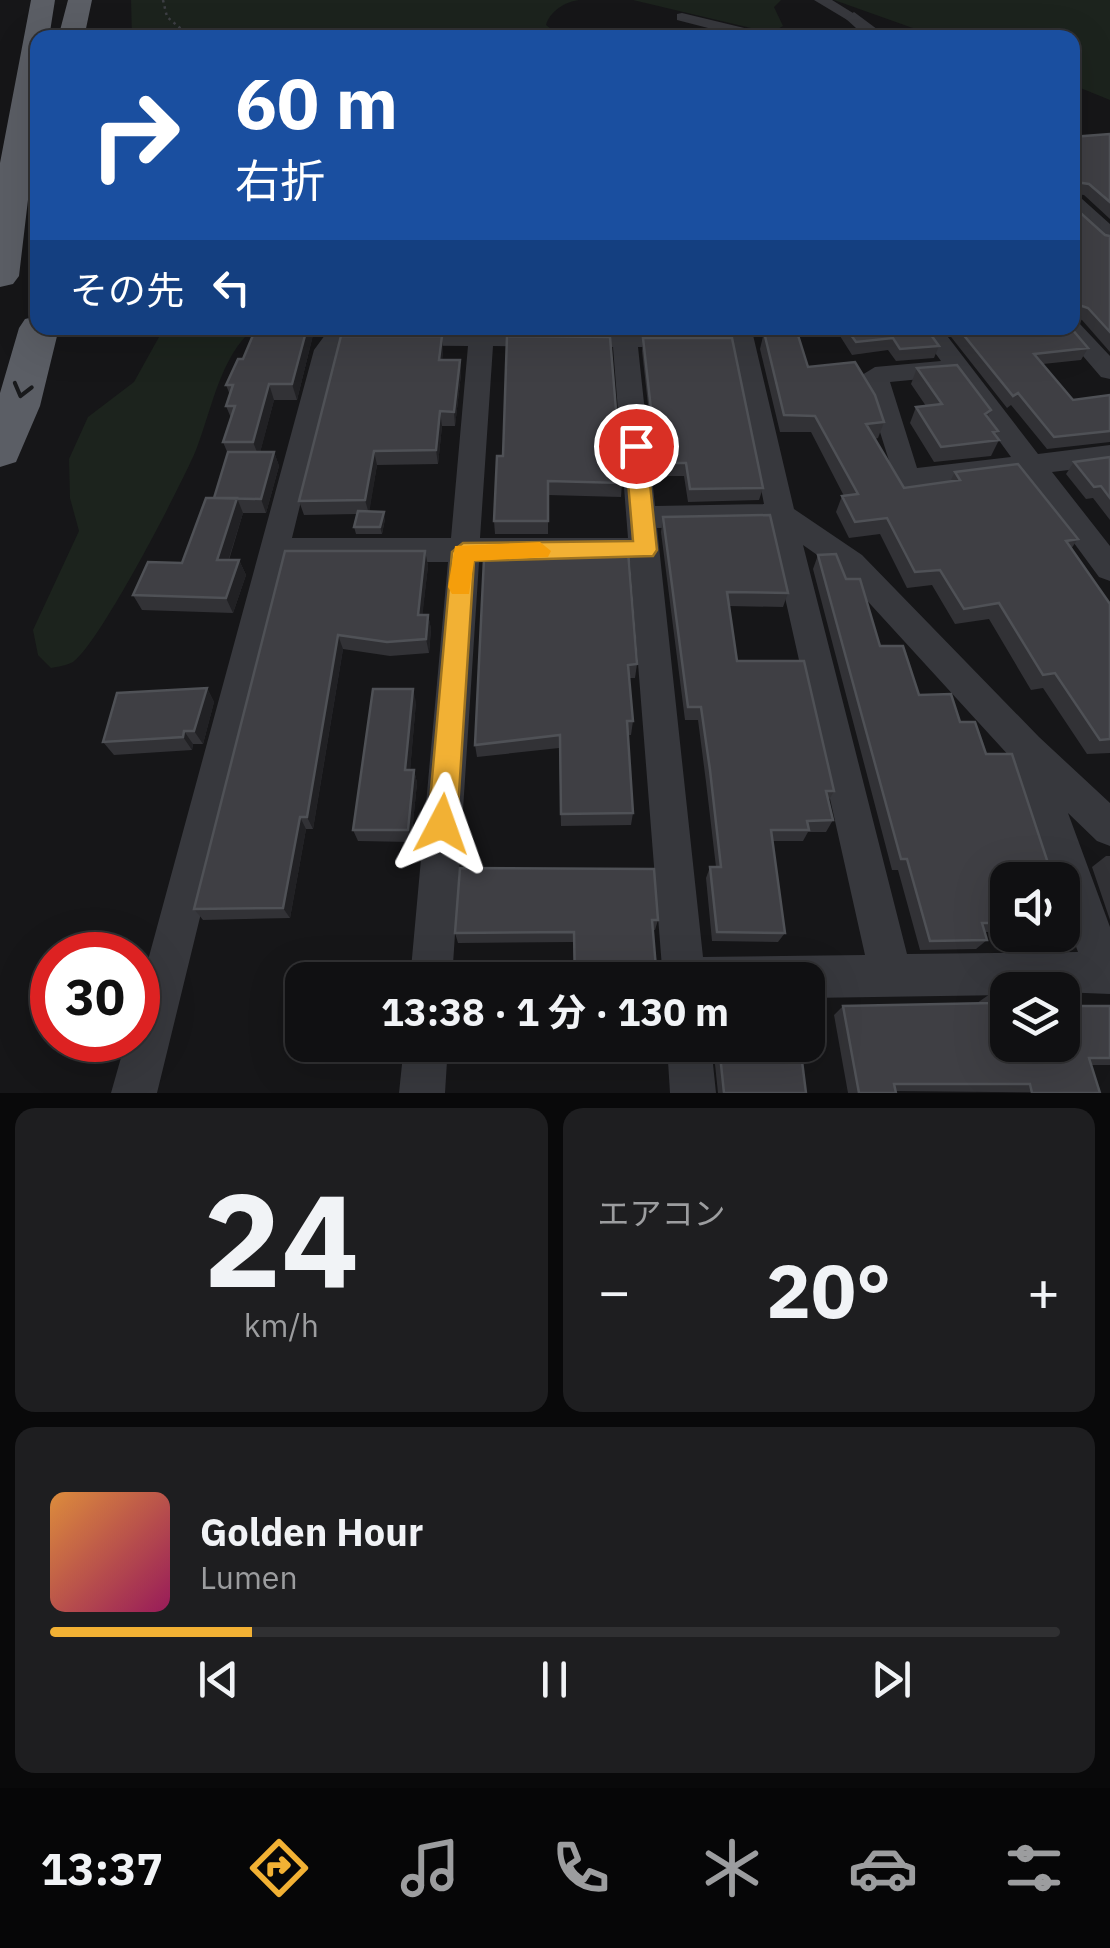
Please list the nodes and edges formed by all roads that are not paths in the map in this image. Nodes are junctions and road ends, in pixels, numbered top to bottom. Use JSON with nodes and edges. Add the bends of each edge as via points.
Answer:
{"nodes":[{"id":1,"x":44,"y":0,"type":"edge"},
{"id":2,"x":80,"y":0,"type":"edge"},
{"id":3,"x":821,"y":0,"type":"edge"},
{"id":4,"x":682,"y":17,"type":"dead end"},
{"id":5,"x":854,"y":18,"type":"joint"},
{"id":6,"x":38,"y":30,"type":"edge"},
{"id":7,"x":74,"y":30,"type":"edge"},
{"id":8,"x":735,"y":30,"type":"edge"},
{"id":9,"x":870,"y":30,"type":"edge"},
{"id":10,"x":30,"y":68,"type":"edge"},
{"id":11,"x":8,"y":166,"type":"edge"},
{"id":12,"x":1080,"y":211,"type":"edge"},
{"id":13,"x":1110,"y":238,"type":"edge"},
{"id":14,"x":0,"y":276,"type":"edge"},
{"id":15,"x":37,"y":335,"type":"edge"},
{"id":16,"x":934,"y":335,"type":"edge"},
{"id":17,"x":1078,"y":335,"type":"edge"},
{"id":18,"x":481,"y":339,"type":"junction"},
{"id":19,"x":625,"y":340,"type":"junction"},
{"id":20,"x":958,"y":368,"type":"junction"},
{"id":21,"x":1110,"y":370,"type":"edge"},
{"id":22,"x":0,"y":451,"type":"edge"},
{"id":23,"x":1110,"y":455,"type":"edge"},
{"id":24,"x":1032,"y":464,"type":"junction"},
{"id":25,"x":780,"y":515,"type":"junction"},
{"id":26,"x":644,"y":534,"type":"junction"},
{"id":27,"x":276,"y":550,"type":"junction"},
{"id":28,"x":463,"y":552,"type":"junction"},
{"id":29,"x":1110,"y":569,"type":"edge"},
{"id":30,"x":1026,"y":750,"type":"junction"},
{"id":31,"x":1110,"y":828,"type":"edge"},
{"id":32,"x":431,"y":962,"type":"edge"},
{"id":33,"x":682,"y":962,"type":"edge"},
{"id":34,"x":1108,"y":973,"type":"edge"},
{"id":35,"x":891,"y":975,"type":"junction"},
{"id":36,"x":825,"y":976,"type":"edge"},
{"id":37,"x":425,"y":1062,"type":"edge"},
{"id":38,"x":690,"y":1062,"type":"edge"},
{"id":39,"x":134,"y":1093,"type":"edge"},
{"id":40,"x":422,"y":1093,"type":"edge"},
{"id":41,"x":693,"y":1093,"type":"edge"}],
"edges":[{"from":1,"to":6,"type":"highway"},
{"from":2,"to":7,"type":"highway"},
{"from":3,"to":5,"type":"street"},
{"from":4,"to":8,"type":"street"},
{"from":5,"to":9,"type":"street"},
{"from":10,"to":11,"type":"highway"},
{"from":11,"to":14,"type":"highway"},
{"from":12,"to":13,"type":"street"},
{"from":15,"to":22,"type":"highway","one_way":true},
{"from":16,"to":20,"type":"street"},
{"from":17,"to":21,"type":"street"},
{"from":18,"to":19,"type":"street"},
{"from":18,"to":27,"type":"street","via":[[334,340],[326,350]]},
{"from":18,"to":28,"type":"street"},
{"from":19,"to":25,"type":"street","via":[[744,340]]},
{"from":19,"to":26,"type":"street"},
{"from":20,"to":24,"type":"street"},
{"from":20,"to":24,"type":"street","via":[[875,375],[907,479]]},
{"from":23,"to":24,"type":"street"},
{"from":24,"to":29,"type":"street"},
{"from":25,"to":26,"type":"street"},
{"from":25,"to":30,"type":"street","via":[[850,564]]},
{"from":25,"to":35,"type":"street"},
{"from":26,"to":28,"type":"street"},
{"from":26,"to":33,"type":"street"},
{"from":27,"to":28,"type":"street"},
{"from":27,"to":39,"type":"street"},
{"from":28,"to":32,"type":"street"},
{"from":30,"to":31,"type":"street"},
{"from":30,"to":34,"type":"street"},
{"from":34,"to":35,"type":"street"},
{"from":35,"to":36,"type":"street"},
{"from":37,"to":40,"type":"street"},
{"from":38,"to":41,"type":"street"}]}
